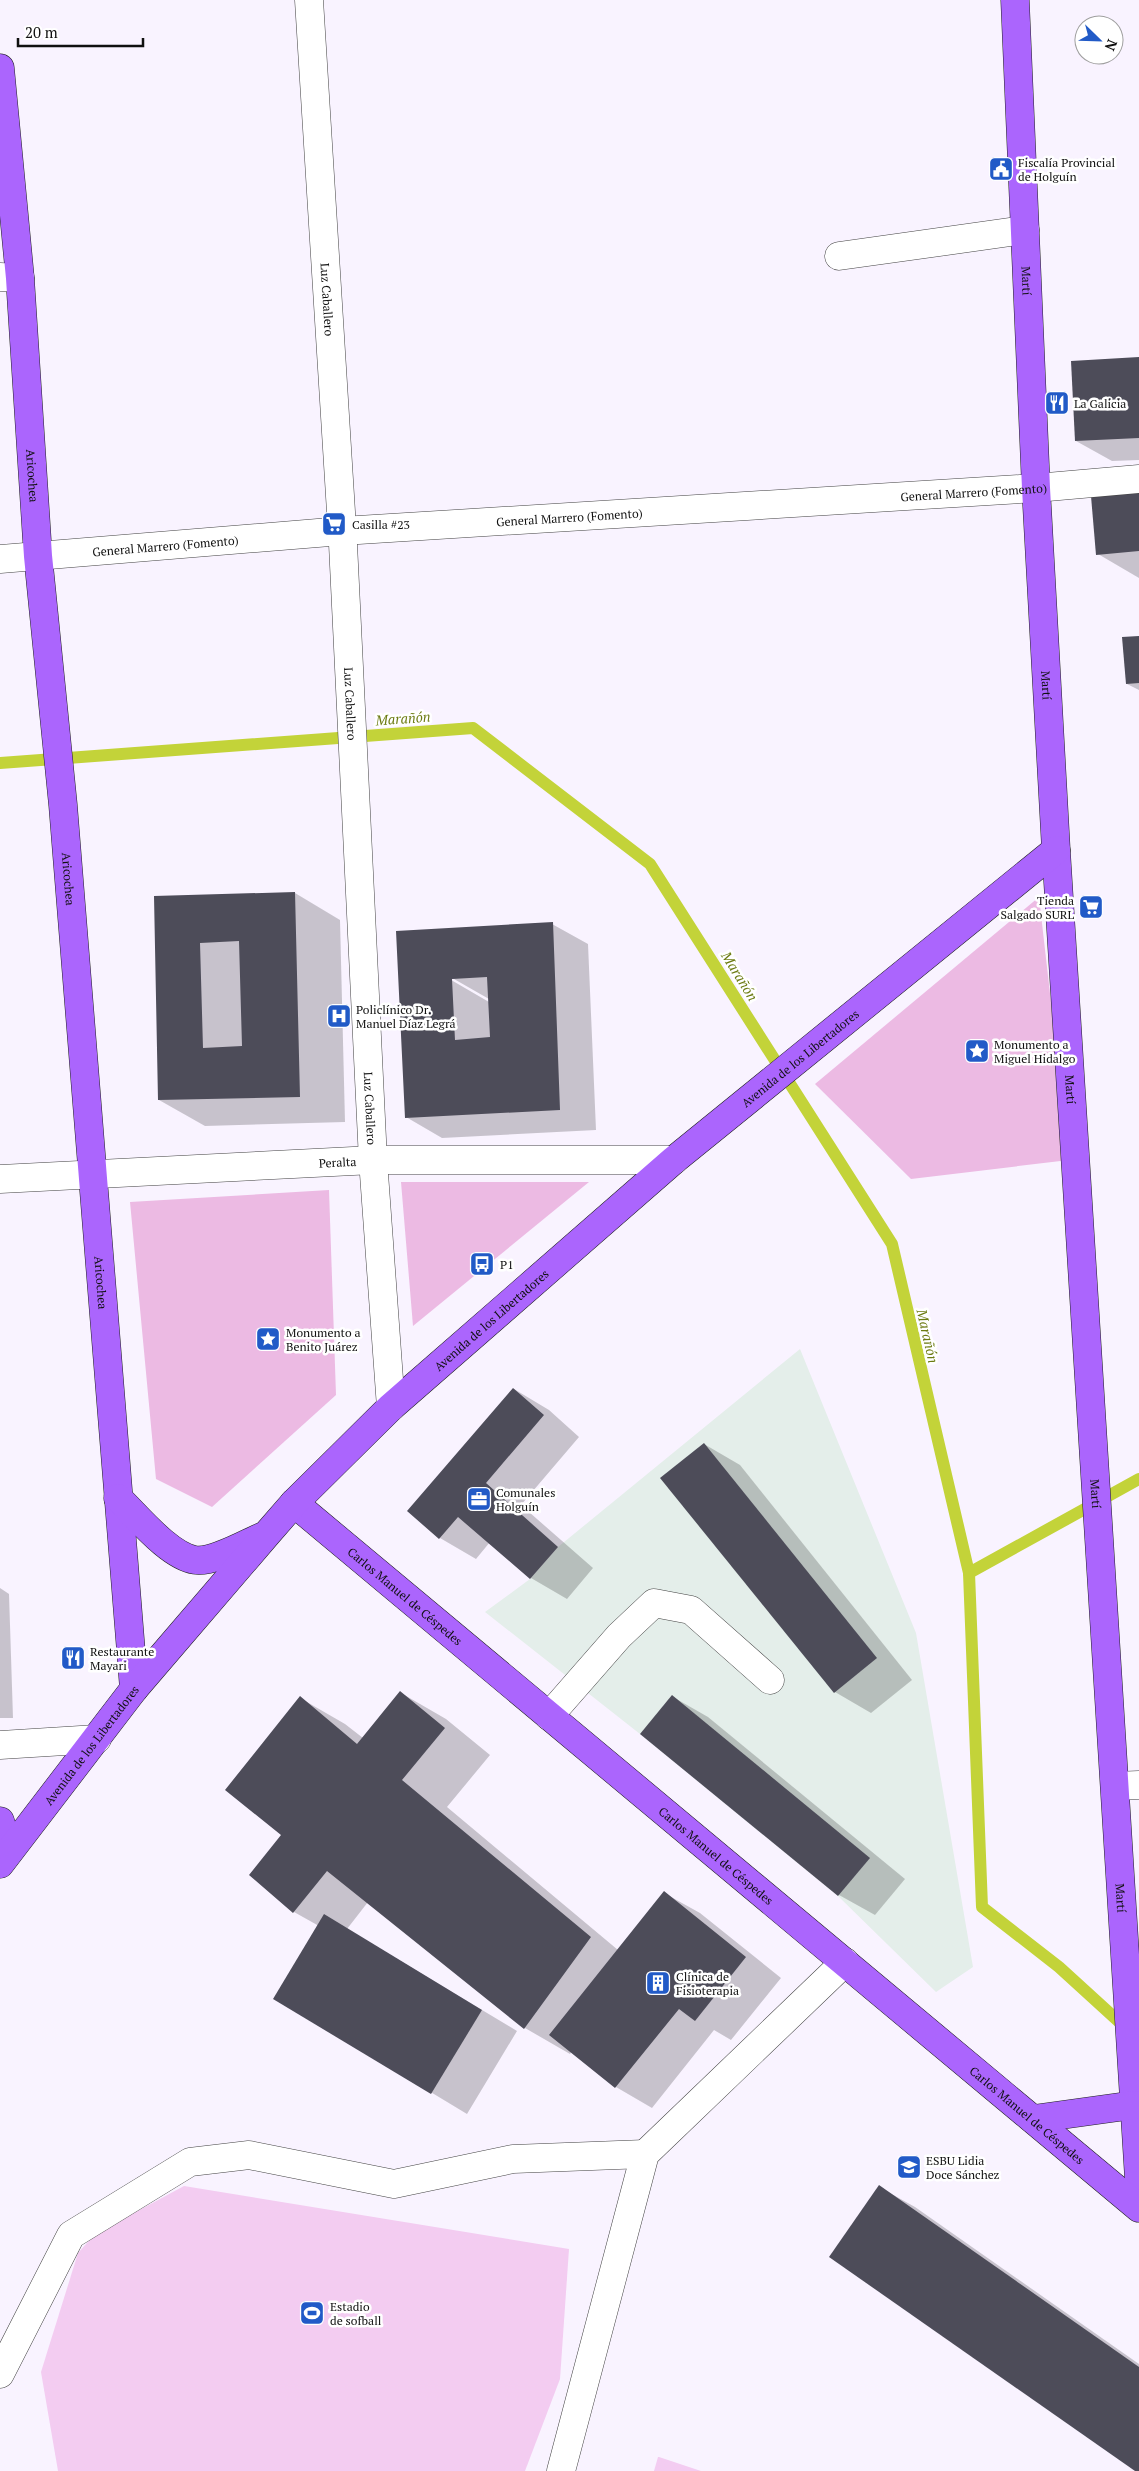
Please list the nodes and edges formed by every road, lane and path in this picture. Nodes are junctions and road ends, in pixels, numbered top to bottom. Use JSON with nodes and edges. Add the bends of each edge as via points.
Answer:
{"nodes":[{"id":1,"x":309,"y":0,"type":"edge"},
{"id":2,"x":1015,"y":0,"type":"edge"},
{"id":3,"x":0,"y":68,"type":"edge"},
{"id":4,"x":1025,"y":230,"type":"junction"},
{"id":5,"x":838,"y":256,"type":"dead end"},
{"id":6,"x":10,"y":277,"type":"edge"},
{"id":7,"x":1139,"y":479,"type":"edge"},
{"id":8,"x":1036,"y":488,"type":"junction"},
{"id":9,"x":342,"y":530,"type":"junction"},
{"id":10,"x":38,"y":556,"type":"junction"},
{"id":11,"x":0,"y":559,"type":"edge"},
{"id":12,"x":1056,"y":850,"type":"junction"},
{"id":13,"x":373,"y":1160,"type":"junction"},
{"id":14,"x":674,"y":1160,"type":"junction"},
{"id":15,"x":92,"y":1173,"type":"junction"},
{"id":16,"x":0,"y":1179,"type":"edge"},
{"id":17,"x":391,"y":1407,"type":"junction"},
{"id":18,"x":118,"y":1498,"type":"junction"},
{"id":19,"x":294,"y":1503,"type":"junction"},
{"id":20,"x":267,"y":1534,"type":"junction"},
{"id":21,"x":770,"y":1680,"type":"dead end"},
{"id":22,"x":134,"y":1689,"type":"junction"},
{"id":23,"x":549,"y":1716,"type":"junction"},
{"id":24,"x":97,"y":1738,"type":"junction"},
{"id":25,"x":0,"y":1745,"type":"edge"},
{"id":26,"x":1127,"y":1785,"type":"edge"},
{"id":27,"x":0,"y":1821,"type":"edge"},
{"id":28,"x":0,"y":1852,"type":"edge"},
{"id":29,"x":0,"y":1864,"type":"edge"},
{"id":30,"x":845,"y":1962,"type":"junction"},
{"id":31,"x":1134,"y":2098,"type":"junction"},
{"id":32,"x":1033,"y":2119,"type":"junction"},
{"id":33,"x":645,"y":2154,"type":"junction"},
{"id":34,"x":1139,"y":2179,"type":"edge"},
{"id":35,"x":1139,"y":2208,"type":"edge"},
{"id":36,"x":0,"y":2374,"type":"edge"},
{"id":37,"x":561,"y":2471,"type":"edge"}],
"edges":[{"from":1,"to":9,"type":"street","name":"Luz Caballero"},
{"from":2,"to":4,"type":"main road","name":"Martí"},
{"from":3,"to":6,"type":"main road","name":"Aricochea"},
{"from":4,"to":5,"type":"street"},
{"from":4,"to":8,"type":"main road","name":"Martí"},
{"from":6,"to":10,"type":"main road","name":"Aricochea"},
{"from":7,"to":8,"type":"street","name":"General Marrero (Fomento)"},
{"from":8,"to":9,"type":"street","name":"General Marrero (Fomento)"},
{"from":8,"to":12,"type":"main road","name":"Martí"},
{"from":9,"to":10,"type":"street","name":"General Marrero (Fomento)"},
{"from":9,"to":13,"type":"street","name":"Luz Caballero"},
{"from":10,"to":11,"type":"street","name":"General Marrero (Fomento)"},
{"from":10,"to":15,"type":"main road","name":"Aricochea"},
{"from":12,"to":14,"type":"main road","name":"Avenida de los Libertadores"},
{"from":12,"to":26,"type":"main road","name":"Martí","via":[[1100,1558]]},
{"from":13,"to":14,"type":"street","name":"Peralta"},
{"from":13,"to":15,"type":"street","name":"Peralta"},
{"from":13,"to":17,"type":"street","name":"Luz Caballero"},
{"from":14,"to":17,"type":"main road","name":"Avenida de los Libertadores"},
{"from":15,"to":16,"type":"street","name":"Peralta"},
{"from":15,"to":18,"type":"main road","name":"Aricochea"},
{"from":17,"to":19,"type":"main road","name":"Avenida de los Libertadores"},
{"from":18,"to":20,"type":"main road","via":[[175,1552],[196,1560],[214,1557]]},
{"from":18,"to":22,"type":"main road","name":"Aricochea"},
{"from":19,"to":20,"type":"main road","name":"Avenida de los Libertadores"},
{"from":19,"to":23,"type":"main road","name":"Carlos Manuel de Céspedes"},
{"from":20,"to":22,"type":"main road","name":"Avenida de los Libertadores"},
{"from":21,"to":23,"type":"street","via":[[691,1610],[654,1604],[619,1636]]},
{"from":22,"to":24,"type":"main road","name":"Avenida de los Libertadores"},
{"from":23,"to":30,"type":"main road","name":"Carlos Manuel de Céspedes"},
{"from":24,"to":25,"type":"street"},
{"from":24,"to":29,"type":"main road","name":"Avenida de los Libertadores"},
{"from":26,"to":31,"type":"main road","name":"Martí","via":[[1124,1938]]},
{"from":27,"to":28,"type":"main road","via":[[4,1833]]},
{"from":30,"to":32,"type":"main road","name":"Carlos Manuel de Céspedes"},
{"from":30,"to":33,"type":"street"},
{"from":31,"to":32,"type":"main road"},
{"from":31,"to":34,"type":"main road","name":"Martí"},
{"from":32,"to":35,"type":"main road","name":"Carlos Manuel de Céspedes"},
{"from":33,"to":36,"type":"street","via":[[513,2159],[394,2184],[249,2155],[190,2162],[71,2236]]},
{"from":33,"to":37,"type":"street"}]}
